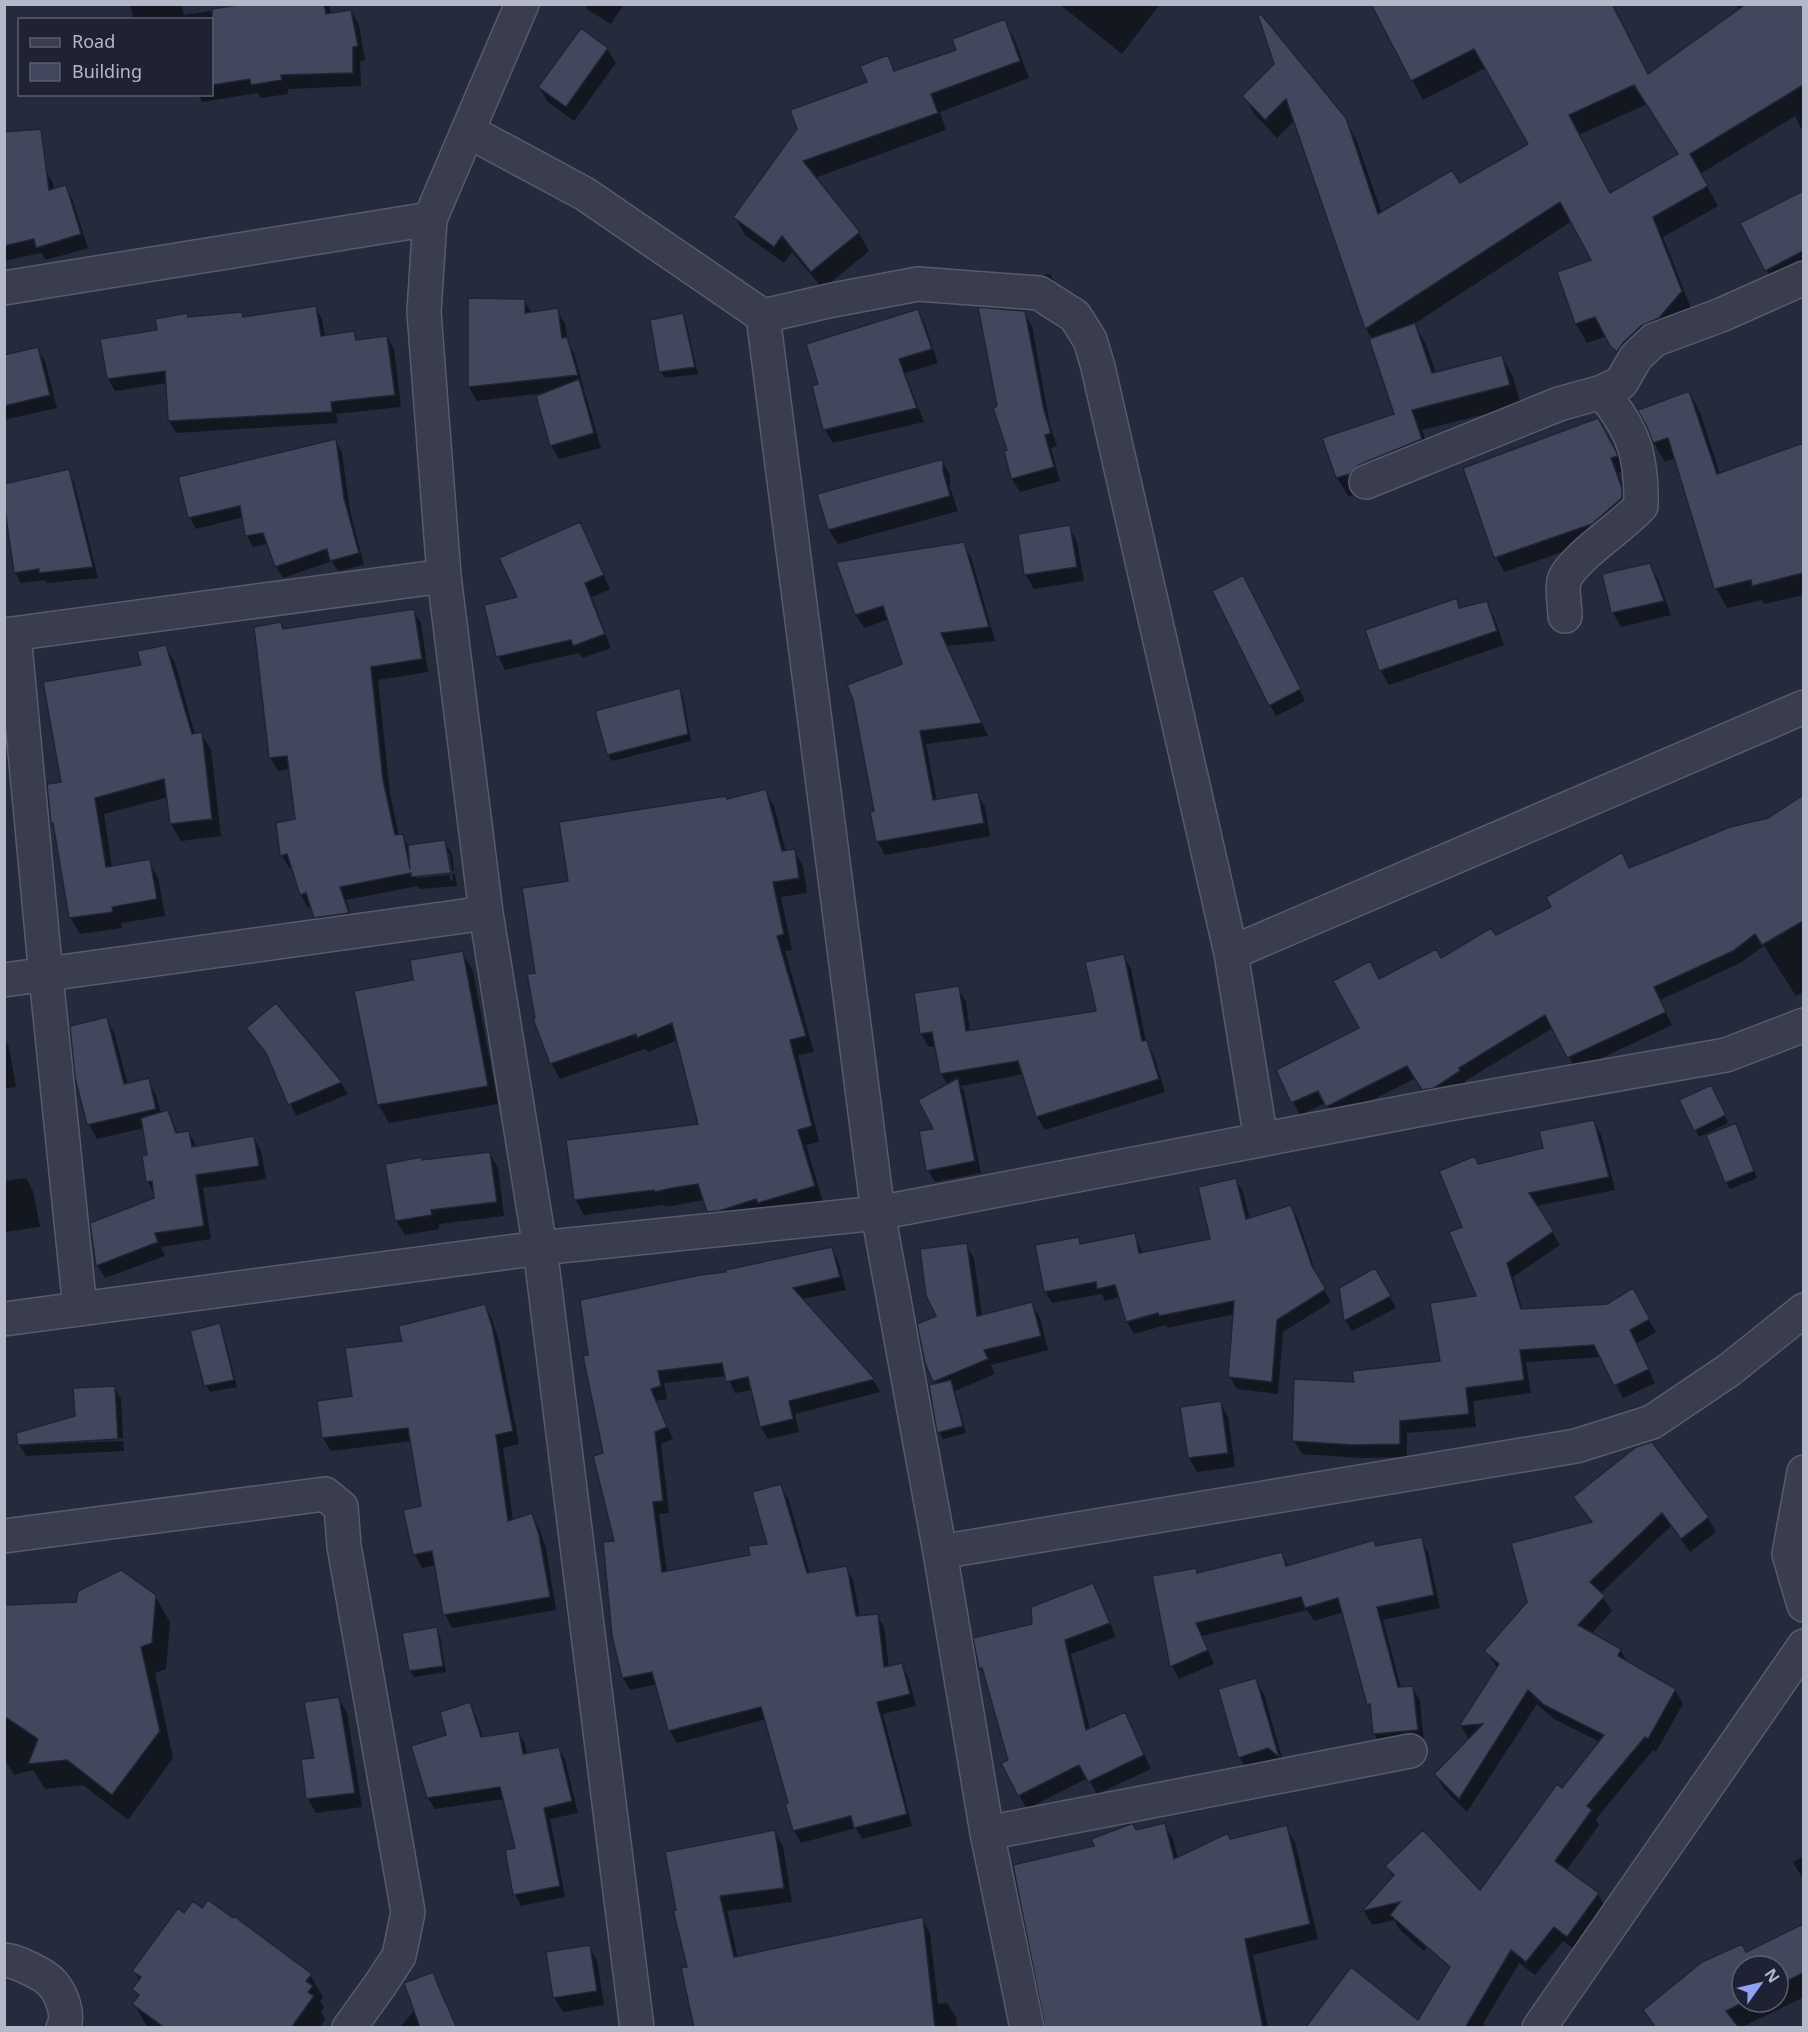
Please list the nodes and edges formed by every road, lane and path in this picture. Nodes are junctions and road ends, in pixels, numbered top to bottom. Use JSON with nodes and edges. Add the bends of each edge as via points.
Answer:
{"nodes":[{"id":1,"x":522,"y":4,"type":"edge"},
{"id":2,"x":468,"y":131,"type":"junction"},
{"id":3,"x":430,"y":219,"type":"junction"},
{"id":4,"x":1803,"y":278,"type":"edge"},
{"id":5,"x":4,"y":288,"type":"edge"},
{"id":6,"x":763,"y":316,"type":"junction"},
{"id":7,"x":1602,"y":392,"type":"junction"},
{"id":8,"x":1366,"y":482,"type":"dead end"},
{"id":9,"x":444,"y":576,"type":"junction"},
{"id":10,"x":1565,"y":616,"type":"dead end"},
{"id":11,"x":9,"y":635,"type":"edge"},
{"id":12,"x":1803,"y":707,"type":"edge"},
{"id":13,"x":486,"y":913,"type":"junction"},
{"id":14,"x":1231,"y":953,"type":"junction"},
{"id":15,"x":46,"y":976,"type":"junction"},
{"id":16,"x":4,"y":980,"type":"edge"},
{"id":17,"x":1803,"y":1025,"type":"edge"},
{"id":18,"x":1261,"y":1140,"type":"junction"},
{"id":19,"x":878,"y":1213,"type":"junction"},
{"id":20,"x":540,"y":1248,"type":"junction"},
{"id":21,"x":80,"y":1309,"type":"junction"},
{"id":22,"x":1803,"y":1310,"type":"edge"},
{"id":23,"x":4,"y":1319,"type":"edge"},
{"id":24,"x":1803,"y":1472,"type":"edge"},
{"id":25,"x":4,"y":1536,"type":"edge"},
{"id":26,"x":940,"y":1552,"type":"junction"},
{"id":27,"x":1803,"y":1605,"type":"edge"},
{"id":28,"x":1803,"y":1646,"type":"edge"},
{"id":29,"x":1410,"y":1751,"type":"dead end"},
{"id":30,"x":987,"y":1833,"type":"junction"},
{"id":31,"x":4,"y":1960,"type":"edge"},
{"id":32,"x":63,"y":2028,"type":"edge"},
{"id":33,"x":349,"y":2028,"type":"edge"},
{"id":34,"x":638,"y":2028,"type":"edge"},
{"id":35,"x":1028,"y":2028,"type":"edge"},
{"id":36,"x":1539,"y":2028,"type":"edge"}],
"edges":[{"from":1,"to":2,"type":"street"},
{"from":2,"to":3,"type":"street"},
{"from":2,"to":6,"type":"street","via":[[585,194]]},
{"from":3,"to":5,"type":"street"},
{"from":3,"to":9,"type":"street","via":[[424,312]]},
{"from":4,"to":7,"type":"street","via":[[1654,340],[1636,357],[1621,383]]},
{"from":6,"to":14,"type":"street","via":[[918,284],[1039,293],[1075,316],[1090,340],[1098,367]]},
{"from":6,"to":19,"type":"street"},
{"from":7,"to":8,"type":"street","via":[[1559,404]]},
{"from":7,"to":10,"type":"street","via":[[1621,416],[1634,443],[1642,482],[1641,506],[1579,560],[1564,580]]},
{"from":9,"to":11,"type":"street"},
{"from":9,"to":13,"type":"street"},
{"from":11,"to":15,"type":"street"},
{"from":12,"to":14,"type":"street"},
{"from":13,"to":15,"type":"street"},
{"from":13,"to":20,"type":"street"},
{"from":14,"to":18,"type":"street"},
{"from":15,"to":16,"type":"street"},
{"from":15,"to":21,"type":"street"},
{"from":17,"to":18,"type":"street","via":[[1726,1055]]},
{"from":18,"to":19,"type":"street"},
{"from":19,"to":20,"type":"street"},
{"from":19,"to":26,"type":"street"},
{"from":20,"to":21,"type":"street"},
{"from":20,"to":34,"type":"street"},
{"from":21,"to":23,"type":"street"},
{"from":22,"to":26,"type":"street","via":[[1730,1370],[1653,1422],[1576,1446]]},
{"from":24,"to":27,"type":"street","via":[[1788,1554]]},
{"from":25,"to":33,"type":"street","via":[[325,1494],[341,1508],[346,1558],[408,1912],[399,1956]]},
{"from":26,"to":30,"type":"street"},
{"from":28,"to":36,"type":"street"},
{"from":29,"to":30,"type":"street"},
{"from":30,"to":35,"type":"street"},
{"from":31,"to":32,"type":"street","via":[[12,1960],[51,1982],[63,2001]]}]}
